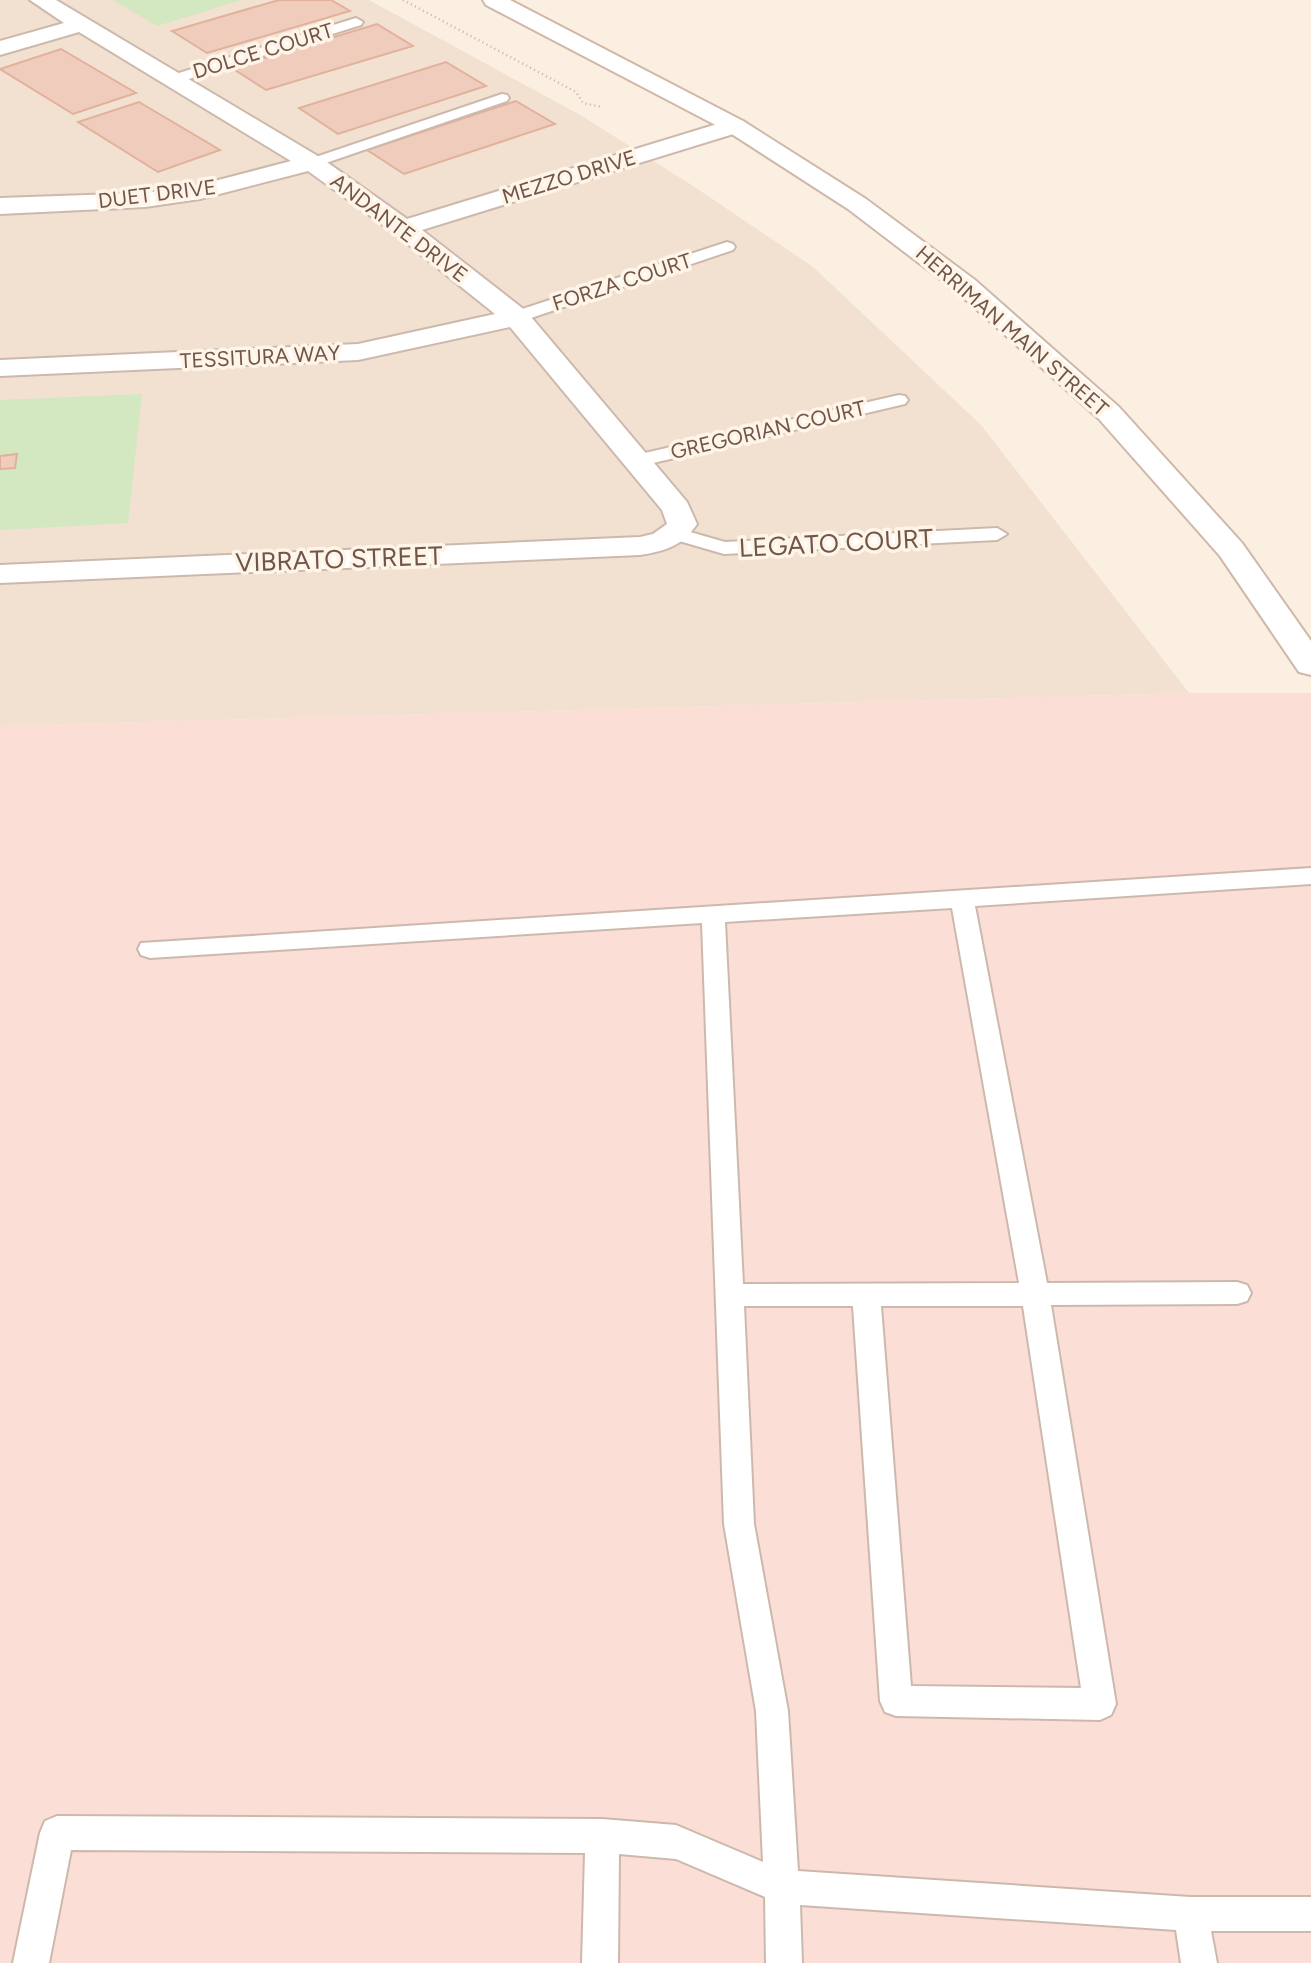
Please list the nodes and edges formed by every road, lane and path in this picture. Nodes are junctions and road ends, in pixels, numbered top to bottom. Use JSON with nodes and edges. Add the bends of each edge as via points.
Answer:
{"nodes":[{"id":1,"x":41,"y":0,"type":"edge"},
{"id":2,"x":402,"y":0,"type":"edge"},
{"id":3,"x":494,"y":0,"type":"edge"},
{"id":4,"x":356,"y":22,"type":"dead end"},
{"id":5,"x":80,"y":25,"type":"junction"},
{"id":6,"x":0,"y":48,"type":"edge"},
{"id":7,"x":171,"y":80,"type":"junction"},
{"id":8,"x":502,"y":98,"type":"dead end"},
{"id":9,"x":602,"y":107,"type":"dead end"},
{"id":10,"x":735,"y":126,"type":"junction"},
{"id":11,"x":312,"y":163,"type":"junction"},
{"id":12,"x":0,"y":206,"type":"edge"},
{"id":13,"x":403,"y":228,"type":"junction"},
{"id":14,"x":727,"y":247,"type":"dead end"},
{"id":15,"x":516,"y":317,"type":"junction"},
{"id":16,"x":0,"y":368,"type":"edge"},
{"id":17,"x":899,"y":400,"type":"dead end"},
{"id":18,"x":636,"y":461,"type":"junction"},
{"id":19,"x":676,"y":534,"type":"junction"},
{"id":20,"x":997,"y":534,"type":"dead end"},
{"id":21,"x":0,"y":574,"type":"edge"},
{"id":22,"x":1311,"y":665,"type":"edge"},
{"id":23,"x":1311,"y":876,"type":"edge"},
{"id":24,"x":962,"y":900,"type":"junction"},
{"id":25,"x":713,"y":913,"type":"junction"},
{"id":26,"x":150,"y":949,"type":"dead end"},
{"id":27,"x":1237,"y":1293,"type":"dead end"},
{"id":28,"x":731,"y":1295,"type":"junction"},
{"id":29,"x":866,"y":1295,"type":"junction"},
{"id":30,"x":1035,"y":1295,"type":"junction"},
{"id":31,"x":602,"y":1836,"type":"junction"},
{"id":32,"x":782,"y":1887,"type":"junction"},
{"id":33,"x":1190,"y":1914,"type":"junction"},
{"id":34,"x":1311,"y":1914,"type":"edge"},
{"id":35,"x":31,"y":1963,"type":"edge"},
{"id":36,"x":600,"y":1963,"type":"edge"},
{"id":37,"x":784,"y":1963,"type":"edge"},
{"id":38,"x":1199,"y":1963,"type":"edge"}],
"edges":[{"from":1,"to":5,"type":"street","name":"ANDANTE DRIVE"},
{"from":2,"to":9,"type":"path","via":[[576,92],[583,103]]},
{"from":3,"to":10,"type":"street","name":"HERRIMAN MAIN STREET"},
{"from":4,"to":7,"type":"lane","name":"DOLCE COURT"},
{"from":5,"to":6,"type":"street"},
{"from":5,"to":7,"type":"street","name":"ANDANTE DRIVE"},
{"from":7,"to":11,"type":"street","name":"ANDANTE DRIVE"},
{"from":8,"to":11,"type":"lane"},
{"from":10,"to":13,"type":"street","name":"MEZZO DRIVE"},
{"from":10,"to":22,"type":"street","name":"HERRIMAN MAIN STREET","via":[[857,204],[966,286],[1109,412],[1231,550]]},
{"from":11,"to":12,"type":"street","name":"DUET DRIVE","via":[[214,189],[145,200]]},
{"from":11,"to":13,"type":"street","name":"ANDANTE DRIVE"},
{"from":13,"to":15,"type":"street","name":"ANDANTE DRIVE"},
{"from":14,"to":15,"type":"lane","name":"FORZA COURT"},
{"from":15,"to":16,"type":"street","name":"TESSITURA WAY","via":[[358,352]]},
{"from":15,"to":18,"type":"street","name":"ANDANTE DRIVE"},
{"from":17,"to":18,"type":"lane","name":"GREGORIAN COURT"},
{"from":18,"to":19,"type":"street","name":"ANDANTE DRIVE","via":[[676,508],[682,524]]},
{"from":19,"to":20,"type":"lane","name":"LEGATO COURT","via":[[724,548]]},
{"from":19,"to":21,"type":"street","name":"VIBRATO STREET","via":[[664,542],[632,547]]},
{"from":23,"to":24,"type":"lane"},
{"from":24,"to":25,"type":"lane"},
{"from":24,"to":30,"type":"lane"},
{"from":25,"to":26,"type":"lane"},
{"from":25,"to":28,"type":"lane"},
{"from":27,"to":30,"type":"lane"},
{"from":28,"to":29,"type":"lane"},
{"from":28,"to":32,"type":"lane","via":[[739,1524],[772,1711]]},
{"from":29,"to":30,"type":"lane"},
{"from":29,"to":30,"type":"lane","via":[[896,1701],[1100,1704]]},
{"from":31,"to":32,"type":"lane","via":[[676,1842]]},
{"from":31,"to":35,"type":"lane","via":[[57,1833]]},
{"from":31,"to":36,"type":"lane"},
{"from":32,"to":33,"type":"lane"},
{"from":32,"to":37,"type":"lane"},
{"from":33,"to":34,"type":"lane"},
{"from":33,"to":38,"type":"lane"}]}
